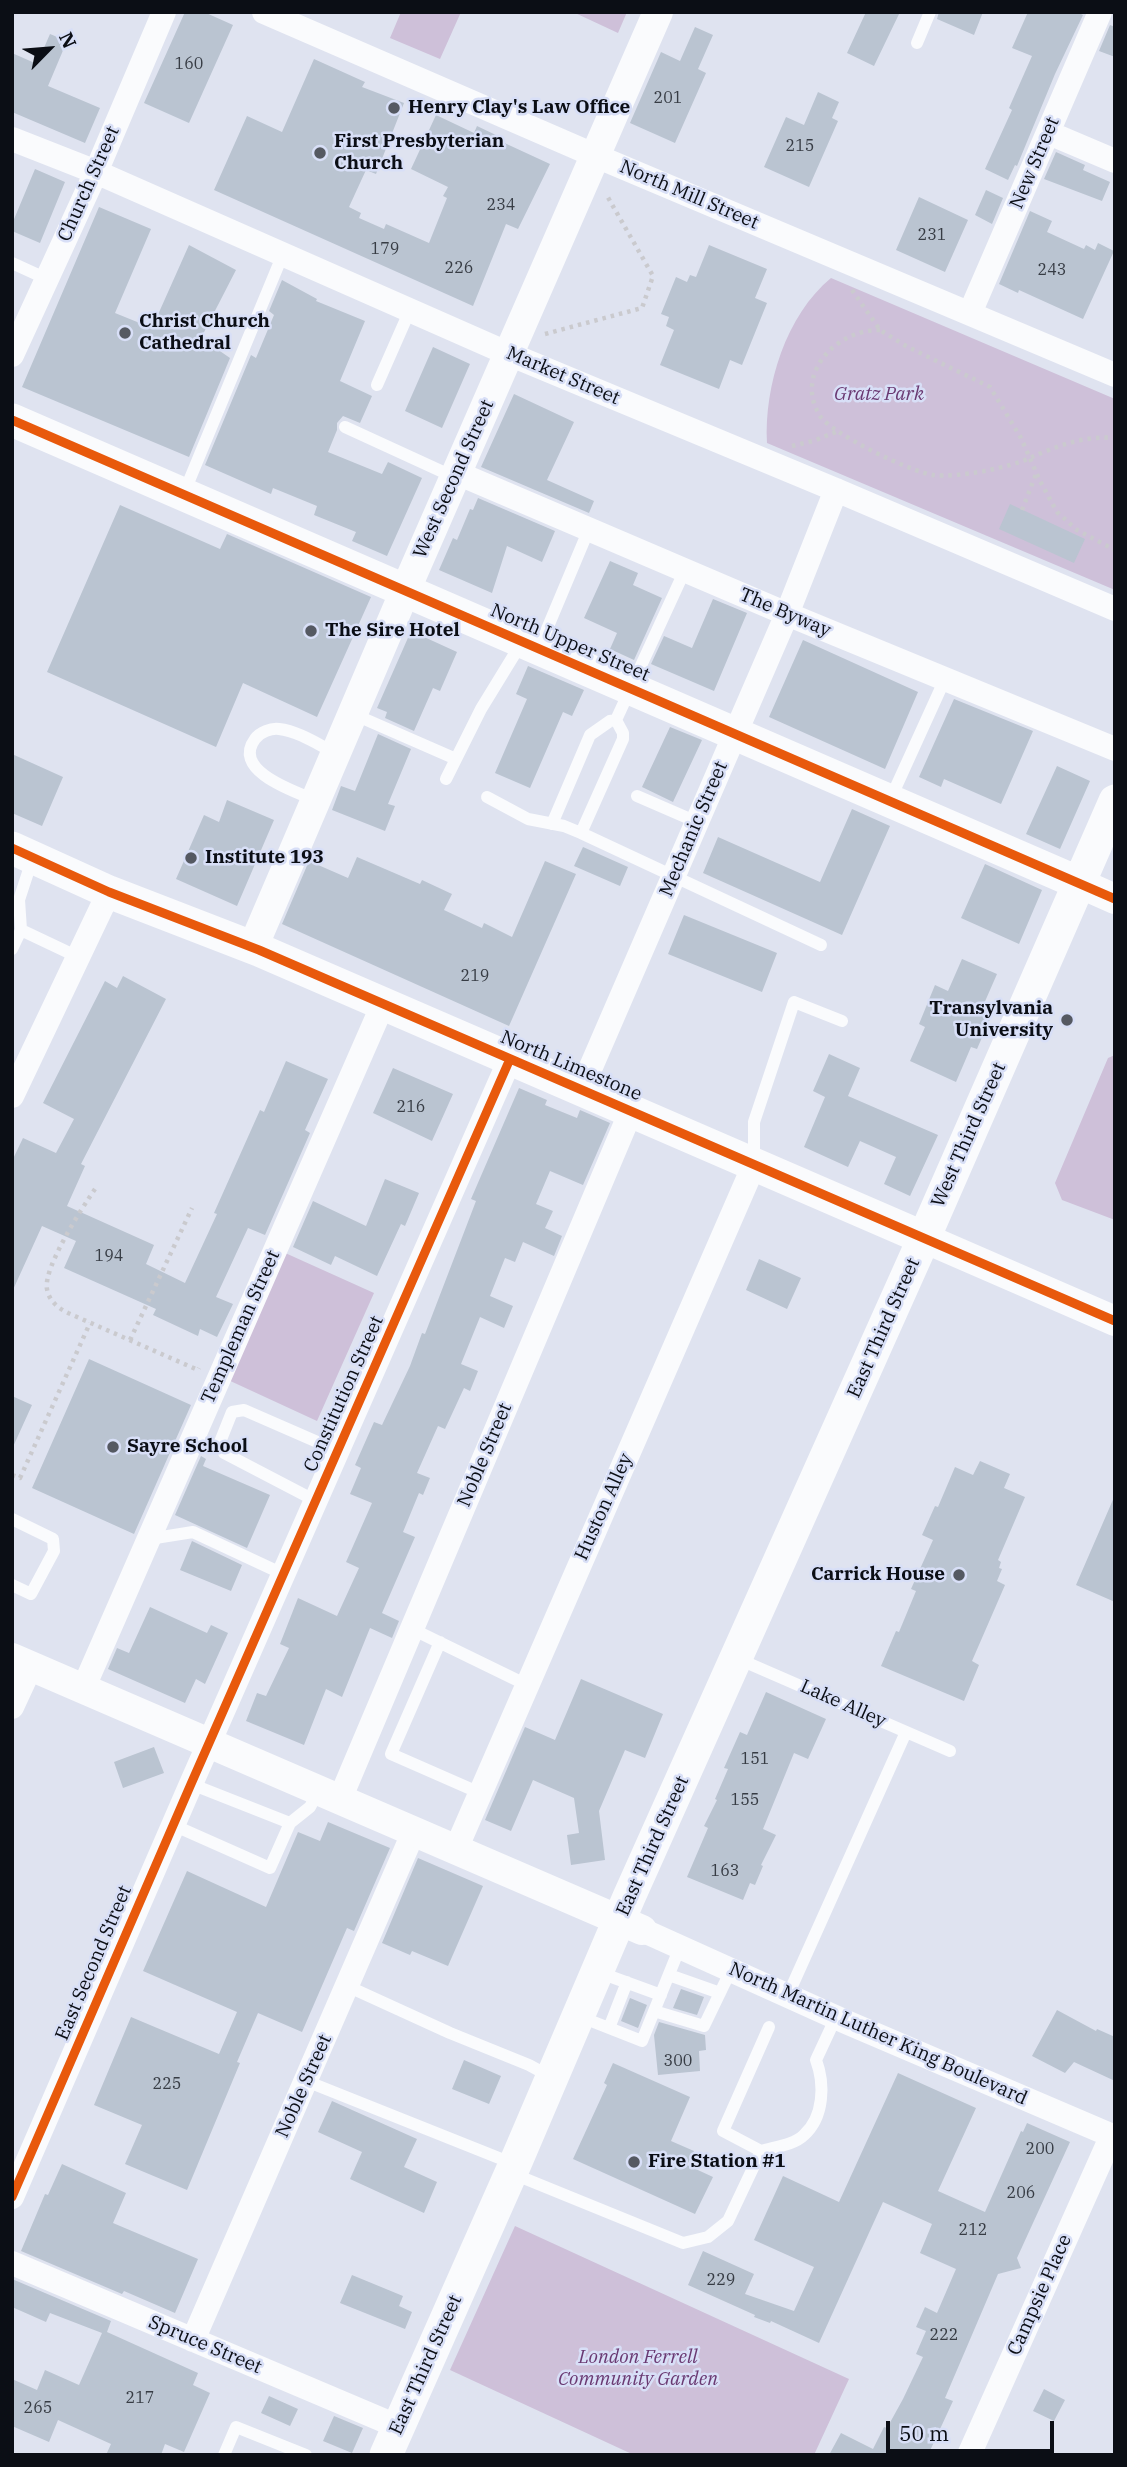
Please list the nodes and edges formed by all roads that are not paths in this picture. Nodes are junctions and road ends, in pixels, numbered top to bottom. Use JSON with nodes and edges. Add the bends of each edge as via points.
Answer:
{"nodes":[{"id":1,"x":164,"y":12,"type":"edge"},
{"id":2,"x":264,"y":12,"type":"edge"},
{"id":3,"x":659,"y":12,"type":"edge"},
{"id":4,"x":930,"y":12,"type":"edge"},
{"id":5,"x":1100,"y":12,"type":"edge"},
{"id":6,"x":917,"y":43,"type":"dead end"},
{"id":7,"x":1049,"y":133,"type":"junction"},
{"id":8,"x":12,"y":139,"type":"edge"},
{"id":9,"x":1115,"y":161,"type":"edge"},
{"id":10,"x":598,"y":170,"type":"junction"},
{"id":11,"x":96,"y":172,"type":"junction"},
{"id":12,"x":283,"y":254,"type":"junction"},
{"id":13,"x":12,"y":263,"type":"edge"},
{"id":14,"x":47,"y":279,"type":"junction"},
{"id":15,"x":410,"y":310,"type":"junction"},
{"id":16,"x":970,"y":313,"type":"junction"},
{"id":17,"x":509,"y":354,"type":"junction"},
{"id":18,"x":12,"y":355,"type":"edge"},
{"id":19,"x":1115,"y":374,"type":"edge"},
{"id":20,"x":377,"y":385,"type":"dead end"},
{"id":21,"x":12,"y":420,"type":"edge"},
{"id":22,"x":345,"y":427,"type":"dead end"},
{"id":23,"x":456,"y":475,"type":"junction"},
{"id":24,"x":836,"y":489,"type":"junction"},
{"id":25,"x":184,"y":495,"type":"junction"},
{"id":26,"x":589,"y":529,"type":"junction"},
{"id":27,"x":685,"y":570,"type":"junction"},
{"id":28,"x":405,"y":591,"type":"junction"},
{"id":29,"x":1115,"y":609,"type":"edge"},
{"id":30,"x":787,"y":614,"type":"junction"},
{"id":31,"x":530,"y":645,"type":"junction"},
{"id":32,"x":946,"y":680,"type":"junction"},
{"id":33,"x":631,"y":689,"type":"junction"},
{"id":34,"x":352,"y":713,"type":"junction"},
{"id":35,"x":616,"y":720,"type":"junction"},
{"id":36,"x":735,"y":734,"type":"junction"},
{"id":37,"x":1115,"y":749,"type":"edge"},
{"id":38,"x":335,"y":753,"type":"junction"},
{"id":39,"x":456,"y":759,"type":"junction"},
{"id":40,"x":446,"y":779,"type":"dead end"},
{"id":41,"x":637,"y":796,"type":"dead end"},
{"id":42,"x":487,"y":797,"type":"dead end"},
{"id":43,"x":315,"y":800,"type":"junction"},
{"id":44,"x":889,"y":801,"type":"junction"},
{"id":45,"x":1115,"y":801,"type":"edge"},
{"id":46,"x":697,"y":822,"type":"junction"},
{"id":47,"x":552,"y":824,"type":"junction"},
{"id":48,"x":581,"y":833,"type":"junction"},
{"id":49,"x":22,"y":852,"type":"edge"},
{"id":50,"x":673,"y":877,"type":"junction"},
{"id":51,"x":1079,"y":883,"type":"junction"},
{"id":52,"x":109,"y":892,"type":"junction"},
{"id":53,"x":1115,"y":899,"type":"edge"},
{"id":54,"x":21,"y":930,"type":"junction"},
{"id":55,"x":821,"y":945,"type":"dead end"},
{"id":56,"x":253,"y":947,"type":"junction"},
{"id":57,"x":12,"y":949,"type":"edge"},
{"id":58,"x":78,"y":957,"type":"junction"},
{"id":59,"x":383,"y":1004,"type":"junction"},
{"id":60,"x":842,"y":1021,"type":"dead end"},
{"id":61,"x":510,"y":1059,"type":"junction"},
{"id":62,"x":581,"y":1090,"type":"junction"},
{"id":63,"x":12,"y":1096,"type":"edge"},
{"id":64,"x":631,"y":1111,"type":"junction"},
{"id":65,"x":754,"y":1165,"type":"junction"},
{"id":66,"x":924,"y":1238,"type":"junction"},
{"id":67,"x":1115,"y":1321,"type":"edge"},
{"id":68,"x":338,"y":1451,"type":"junction"},
{"id":69,"x":316,"y":1501,"type":"junction"},
{"id":70,"x":12,"y":1519,"type":"edge"},
{"id":71,"x":148,"y":1539,"type":"junction"},
{"id":72,"x":283,"y":1574,"type":"junction"},
{"id":73,"x":12,"y":1585,"type":"edge"},
{"id":74,"x":412,"y":1629,"type":"junction"},
{"id":75,"x":440,"y":1642,"type":"junction"},
{"id":76,"x":736,"y":1657,"type":"junction"},
{"id":77,"x":21,"y":1662,"type":"edge"},
{"id":78,"x":527,"y":1685,"type":"junction"},
{"id":79,"x":83,"y":1689,"type":"junction"},
{"id":80,"x":12,"y":1707,"type":"edge"},
{"id":81,"x":906,"y":1731,"type":"junction"},
{"id":82,"x":209,"y":1743,"type":"junction"},
{"id":83,"x":950,"y":1751,"type":"dead end"},
{"id":84,"x":191,"y":1784,"type":"junction"},
{"id":85,"x":480,"y":1793,"type":"junction"},
{"id":86,"x":329,"y":1795,"type":"junction"},
{"id":87,"x":290,"y":1823,"type":"junction"},
{"id":88,"x":173,"y":1825,"type":"junction"},
{"id":89,"x":414,"y":1831,"type":"junction"},
{"id":90,"x":456,"y":1849,"type":"junction"},
{"id":91,"x":631,"y":1925,"type":"junction"},
{"id":92,"x":680,"y":1947,"type":"junction"},
{"id":93,"x":732,"y":1970,"type":"junction"},
{"id":94,"x":669,"y":1975,"type":"junction"},
{"id":95,"x":612,"y":1977,"type":"junction"},
{"id":96,"x":348,"y":1986,"type":"junction"},
{"id":97,"x":720,"y":1993,"type":"junction"},
{"id":98,"x":661,"y":1995,"type":"junction"},
{"id":99,"x":788,"y":1995,"type":"junction"},
{"id":100,"x":654,"y":2011,"type":"junction"},
{"id":101,"x":836,"y":2017,"type":"junction"},
{"id":102,"x":594,"y":2022,"type":"junction"},
{"id":103,"x":769,"y":2027,"type":"dead end"},
{"id":104,"x":552,"y":2077,"type":"junction"},
{"id":105,"x":306,"y":2081,"type":"junction"},
{"id":106,"x":1113,"y":2136,"type":"edge"},
{"id":107,"x":761,"y":2151,"type":"junction"},
{"id":108,"x":513,"y":2168,"type":"junction"},
{"id":109,"x":12,"y":2196,"type":"edge"},
{"id":110,"x":12,"y":2263,"type":"edge"},
{"id":111,"x":193,"y":2340,"type":"junction"},
{"id":112,"x":393,"y":2441,"type":"edge"},
{"id":113,"x":224,"y":2455,"type":"edge"},
{"id":114,"x":306,"y":2455,"type":"edge"},
{"id":115,"x":969,"y":2455,"type":"edge"}],
"edges":[{"from":1,"to":11,"type":"street","name":"Church Street"},
{"from":2,"to":10,"type":"street","name":"North Mill Street"},
{"from":3,"to":10,"type":"street","name":"West Second Street"},
{"from":4,"to":6,"type":"lane"},
{"from":5,"to":7,"type":"street","name":"New Street"},
{"from":7,"to":9,"type":"street"},
{"from":7,"to":16,"type":"street","name":"New Street"},
{"from":8,"to":11,"type":"street","name":"Market Street"},
{"from":10,"to":16,"type":"street","name":"North Mill Street"},
{"from":10,"to":17,"type":"street","name":"West Second Street"},
{"from":11,"to":12,"type":"street","name":"Market Street"},
{"from":11,"to":14,"type":"street","name":"Church Street"},
{"from":12,"to":15,"type":"street","name":"Market Street"},
{"from":12,"to":25,"type":"lane"},
{"from":13,"to":14,"type":"lane"},
{"from":14,"to":18,"type":"street","name":"Church Street"},
{"from":15,"to":17,"type":"street","name":"Market Street"},
{"from":15,"to":20,"type":"lane"},
{"from":16,"to":19,"type":"street","name":"North Mill Street"},
{"from":17,"to":23,"type":"street","name":"West Second Street"},
{"from":17,"to":24,"type":"street","name":"Market Street"},
{"from":21,"to":25,"type":"main road","name":"North Upper Street"},
{"from":22,"to":23,"type":"lane"},
{"from":23,"to":26,"type":"street","name":"The Byway"},
{"from":23,"to":28,"type":"street","name":"West Second Street"},
{"from":24,"to":29,"type":"street","name":"Market Street"},
{"from":24,"to":30,"type":"street","name":"Mechanic Street"},
{"from":25,"to":28,"type":"main road","name":"North Upper Street"},
{"from":26,"to":27,"type":"street","name":"The Byway"},
{"from":26,"to":31,"type":"lane"},
{"from":27,"to":30,"type":"street","name":"The Byway"},
{"from":27,"to":33,"type":"lane"},
{"from":28,"to":31,"type":"main road","name":"North Upper Street"},
{"from":28,"to":34,"type":"street","name":"West Second Street"},
{"from":30,"to":32,"type":"street","name":"The Byway"},
{"from":30,"to":36,"type":"street","name":"Mechanic Street"},
{"from":31,"to":33,"type":"main road","name":"North Upper Street"},
{"from":31,"to":39,"type":"lane","via":[[481,709]]},
{"from":32,"to":37,"type":"street","name":"The Byway"},
{"from":32,"to":44,"type":"lane"},
{"from":33,"to":35,"type":"lane"},
{"from":33,"to":36,"type":"main road","name":"North Upper Street"},
{"from":34,"to":38,"type":"street","name":"West Second Street"},
{"from":34,"to":39,"type":"lane"},
{"from":35,"to":47,"type":"lane","via":[[590,735]]},
{"from":35,"to":48,"type":"lane","via":[[623,739]]},
{"from":36,"to":44,"type":"main road","name":"North Upper Street"},
{"from":36,"to":46,"type":"street","name":"Mechanic Street"},
{"from":38,"to":43,"type":"street","name":"West Second Street"},
{"from":38,"to":43,"type":"lane","via":[[281,729],[260,734],[253,741],[251,757],[260,773]]},
{"from":39,"to":40,"type":"lane"},
{"from":41,"to":46,"type":"lane"},
{"from":42,"to":47,"type":"lane","via":[[528,819]]},
{"from":43,"to":56,"type":"street","name":"West Second Street"},
{"from":44,"to":51,"type":"main road","name":"North Upper Street"},
{"from":45,"to":51,"type":"main road","name":"West Third Street"},
{"from":46,"to":50,"type":"street","name":"Mechanic Street"},
{"from":47,"to":48,"type":"lane"},
{"from":48,"to":50,"type":"lane"},
{"from":49,"to":52,"type":"main road","name":"North Limestone"},
{"from":49,"to":54,"type":"lane"},
{"from":50,"to":55,"type":"lane"},
{"from":50,"to":62,"type":"street","name":"Mechanic Street"},
{"from":51,"to":53,"type":"street","name":"North Upper Street"},
{"from":51,"to":66,"type":"main road","name":"West Third Street"},
{"from":52,"to":56,"type":"main road","name":"North Limestone"},
{"from":52,"to":58,"type":"street"},
{"from":54,"to":57,"type":"lane"},
{"from":54,"to":58,"type":"lane"},
{"from":56,"to":59,"type":"main road","name":"North Limestone"},
{"from":58,"to":63,"type":"street"},
{"from":59,"to":61,"type":"main road","name":"North Limestone"},
{"from":59,"to":71,"type":"street","name":"Templeman Street"},
{"from":60,"to":65,"type":"lane","via":[[794,1002],[754,1122]]},
{"from":61,"to":62,"type":"main road","name":"North Limestone"},
{"from":61,"to":68,"type":"street","name":"Constitution Street"},
{"from":62,"to":64,"type":"main road","name":"North Limestone"},
{"from":64,"to":65,"type":"main road","name":"North Limestone"},
{"from":64,"to":74,"type":"street","name":"Noble Street"},
{"from":65,"to":66,"type":"main road","name":"North Limestone"},
{"from":65,"to":78,"type":"street","name":"Huston Alley"},
{"from":66,"to":67,"type":"street","name":"North Limestone"},
{"from":66,"to":76,"type":"main road","name":"East Third Street"},
{"from":68,"to":69,"type":"street","name":"Constitution Street"},
{"from":68,"to":69,"type":"lane","via":[[244,1410],[232,1412],[220,1442],[224,1452]]},
{"from":69,"to":72,"type":"street","name":"Constitution Street"},
{"from":70,"to":73,"type":"lane","via":[[53,1539],[54,1551],[31,1594]]},
{"from":71,"to":72,"type":"lane","via":[[193,1532]]},
{"from":71,"to":79,"type":"street","name":"Templeman Street"},
{"from":72,"to":82,"type":"street","name":"Constitution Street"},
{"from":74,"to":75,"type":"lane"},
{"from":74,"to":86,"type":"street","name":"Noble Street"},
{"from":75,"to":78,"type":"lane"},
{"from":75,"to":85,"type":"lane","via":[[391,1754]]},
{"from":76,"to":81,"type":"lane","name":"Lake Alley"},
{"from":76,"to":91,"type":"main road","name":"East Third Street"},
{"from":77,"to":79,"type":"street"},
{"from":77,"to":80,"type":"street"},
{"from":78,"to":85,"type":"street","name":"Huston Alley"},
{"from":79,"to":82,"type":"street"},
{"from":81,"to":83,"type":"lane","name":"Lake Alley"},
{"from":81,"to":99,"type":"lane"},
{"from":82,"to":84,"type":"street","name":"East Second Street"},
{"from":82,"to":86,"type":"street"},
{"from":84,"to":87,"type":"lane"},
{"from":84,"to":88,"type":"street","name":"East Second Street"},
{"from":85,"to":90,"type":"street","name":"Huston Alley"},
{"from":86,"to":87,"type":"lane"},
{"from":86,"to":89,"type":"street"},
{"from":87,"to":88,"type":"lane","via":[[270,1868]]},
{"from":88,"to":109,"type":"street","name":"East Second Street"},
{"from":89,"to":90,"type":"street"},
{"from":89,"to":96,"type":"street","name":"Noble Street"},
{"from":90,"to":91,"type":"street"},
{"from":91,"to":92,"type":"street","name":"North Martin Luther King Boulevard"},
{"from":91,"to":95,"type":"main road","name":"East Third Street"},
{"from":92,"to":93,"type":"street","name":"North Martin Luther King Boulevard"},
{"from":92,"to":94,"type":"lane"},
{"from":93,"to":97,"type":"lane"},
{"from":93,"to":99,"type":"street","name":"North Martin Luther King Boulevard"},
{"from":94,"to":97,"type":"lane"},
{"from":94,"to":98,"type":"lane"},
{"from":95,"to":98,"type":"lane"},
{"from":95,"to":102,"type":"main road","name":"East Third Street"},
{"from":96,"to":104,"type":"lane"},
{"from":96,"to":105,"type":"street","name":"Noble Street"},
{"from":97,"to":100,"type":"lane","via":[[704,2026]]},
{"from":98,"to":100,"type":"lane"},
{"from":99,"to":101,"type":"street","name":"North Martin Luther King Boulevard"},
{"from":100,"to":102,"type":"lane","via":[[642,2041]]},
{"from":101,"to":106,"type":"street","name":"North Martin Luther King Boulevard"},
{"from":101,"to":107,"type":"lane","via":[[816,2060],[822,2092],[813,2123],[803,2136]]},
{"from":102,"to":104,"type":"main road","name":"East Third Street"},
{"from":103,"to":107,"type":"lane","via":[[723,2131]]},
{"from":104,"to":108,"type":"main road","name":"East Third Street"},
{"from":105,"to":108,"type":"lane"},
{"from":105,"to":111,"type":"street","name":"Noble Street"},
{"from":106,"to":115,"type":"street","name":"Campsie Place"},
{"from":107,"to":108,"type":"lane","via":[[728,2221],[708,2237],[684,2243]]},
{"from":108,"to":112,"type":"main road","name":"East Third Street"},
{"from":110,"to":111,"type":"street","name":"Spruce Street"},
{"from":111,"to":112,"type":"street","name":"Spruce Street"},
{"from":113,"to":114,"type":"lane","via":[[236,2427]]}]}
